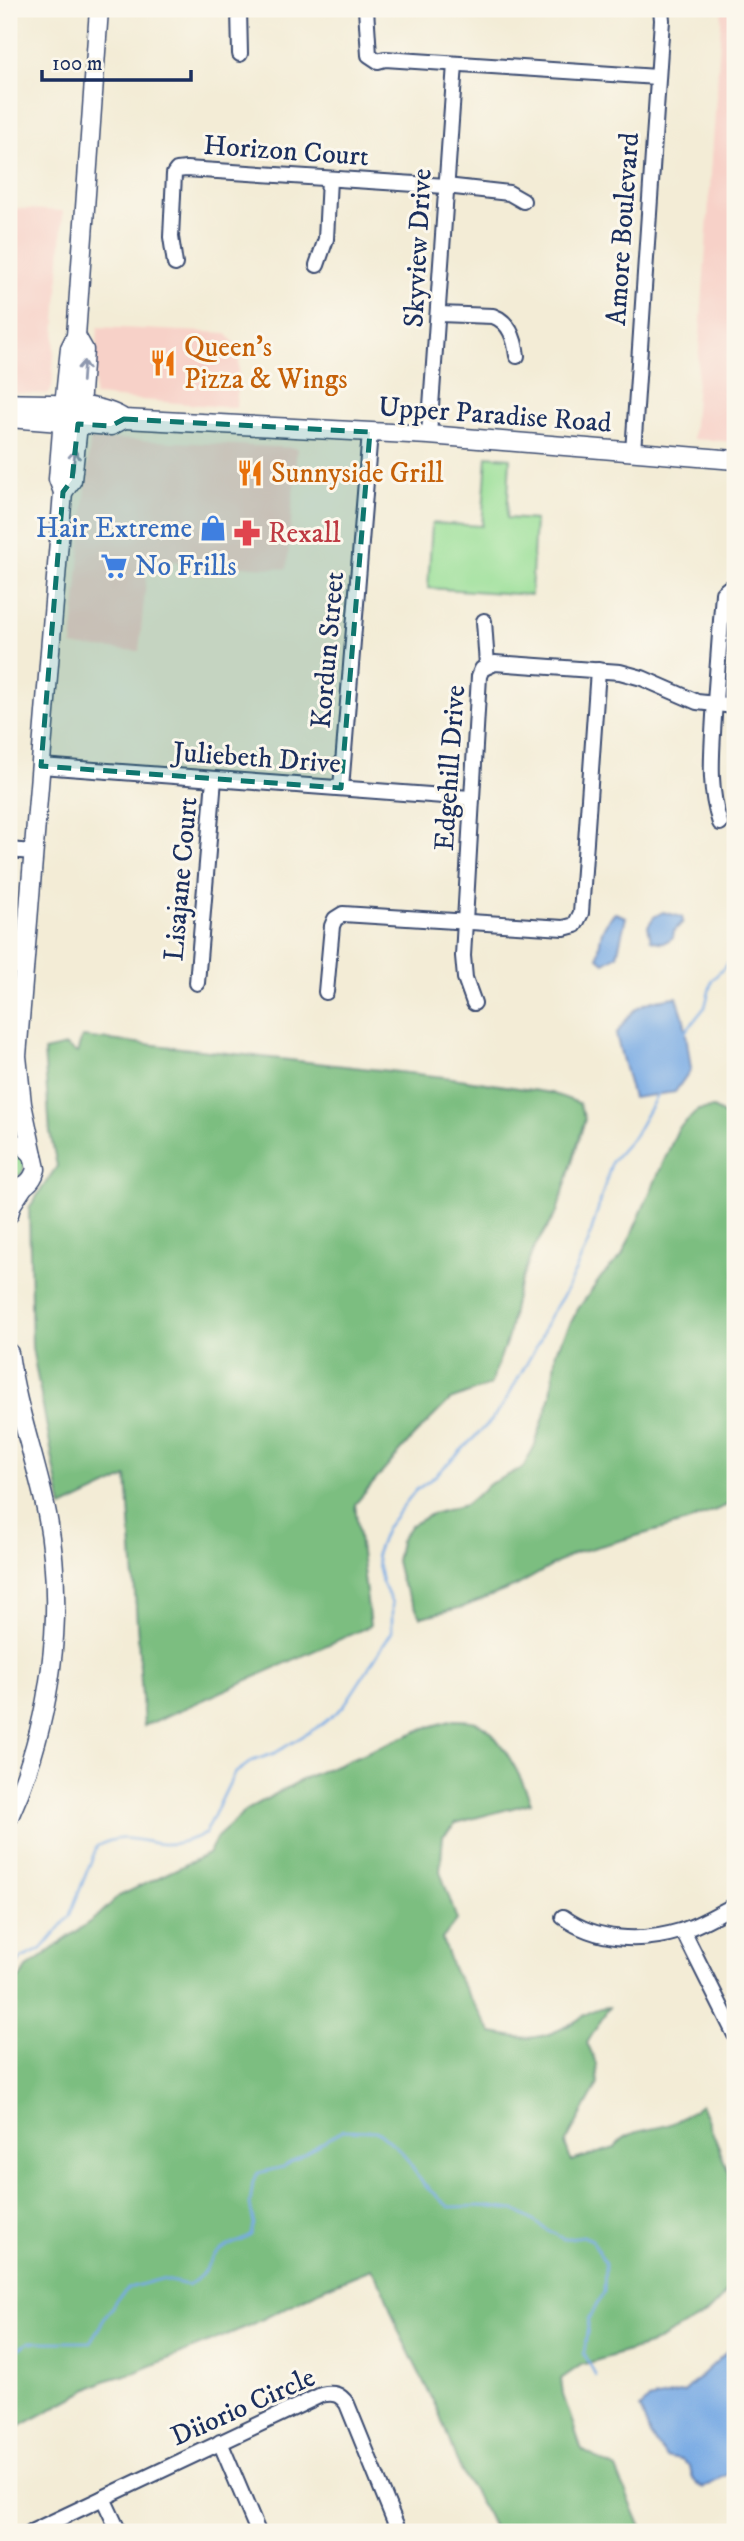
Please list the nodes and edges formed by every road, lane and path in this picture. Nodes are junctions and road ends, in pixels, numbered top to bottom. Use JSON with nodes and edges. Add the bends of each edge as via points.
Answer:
{"nodes":[{"id":1,"x":99,"y":9,"type":"edge"},
{"id":2,"x":239,"y":9,"type":"edge"},
{"id":3,"x":366,"y":9,"type":"edge"},
{"id":4,"x":661,"y":9,"type":"edge"},
{"id":5,"x":240,"y":54,"type":"dead end"},
{"id":6,"x":455,"y":64,"type":"junction"},
{"id":7,"x":657,"y":77,"type":"junction"},
{"id":8,"x":329,"y":179,"type":"junction"},
{"id":9,"x":446,"y":186,"type":"junction"},
{"id":10,"x":523,"y":201,"type":"dead end"},
{"id":11,"x":175,"y":264,"type":"dead end"},
{"id":12,"x":317,"y":265,"type":"dead end"},
{"id":13,"x":439,"y":314,"type":"junction"},
{"id":14,"x":517,"y":356,"type":"dead end"},
{"id":15,"x":9,"y":403,"type":"edge"},
{"id":16,"x":71,"y":415,"type":"junction"},
{"id":17,"x":9,"y":418,"type":"edge"},
{"id":18,"x":370,"y":432,"type":"junction"},
{"id":19,"x":429,"y":435,"type":"junction"},
{"id":20,"x":633,"y":452,"type":"junction"},
{"id":21,"x":735,"y":460,"type":"edge"},
{"id":22,"x":735,"y":588,"type":"edge"},
{"id":23,"x":484,"y":621,"type":"dead end"},
{"id":24,"x":487,"y":664,"type":"junction"},
{"id":25,"x":598,"y":670,"type":"junction"},
{"id":26,"x":715,"y":704,"type":"junction"},
{"id":27,"x":735,"y":706,"type":"edge"},
{"id":28,"x":41,"y":766,"type":"junction"},
{"id":29,"x":214,"y":779,"type":"junction"},
{"id":30,"x":341,"y":789,"type":"junction"},
{"id":31,"x":470,"y":798,"type":"junction"},
{"id":32,"x":720,"y":823,"type":"dead end"},
{"id":33,"x":9,"y":850,"type":"edge"},
{"id":34,"x":32,"y":852,"type":"junction"},
{"id":35,"x":465,"y":921,"type":"junction"},
{"id":36,"x":197,"y":982,"type":"dead end"},
{"id":37,"x":326,"y":992,"type":"dead end"},
{"id":38,"x":474,"y":1003,"type":"dead end"},
{"id":39,"x":16,"y":1070,"type":"junction"},
{"id":40,"x":9,"y":1129,"type":"edge"},
{"id":41,"x":9,"y":1144,"type":"edge"},
{"id":42,"x":33,"y":1155,"type":"junction"},
{"id":43,"x":16,"y":1187,"type":"edge"},
{"id":44,"x":9,"y":1214,"type":"edge"},
{"id":45,"x":9,"y":1353,"type":"edge"},
{"id":46,"x":9,"y":1817,"type":"edge"},
{"id":47,"x":735,"y":1905,"type":"edge"},
{"id":48,"x":563,"y":1917,"type":"dead end"},
{"id":49,"x":683,"y":1931,"type":"junction"},
{"id":50,"x":735,"y":2035,"type":"edge"},
{"id":51,"x":220,"y":2442,"type":"junction"},
{"id":52,"x":103,"y":2498,"type":"junction"},
{"id":53,"x":31,"y":2532,"type":"edge"},
{"id":54,"x":119,"y":2532,"type":"edge"},
{"id":55,"x":258,"y":2532,"type":"edge"},
{"id":56,"x":399,"y":2532,"type":"edge"}],
"edges":[{"from":1,"to":16,"type":"main road","via":[[76,337],[70,348]]},
{"from":2,"to":5,"type":"street"},
{"from":3,"to":6,"type":"street","via":[[373,59]]},
{"from":4,"to":7,"type":"street","name":"Amore Boulevard"},
{"from":6,"to":7,"type":"street"},
{"from":6,"to":9,"type":"street","name":"Skyview Drive"},
{"from":7,"to":20,"type":"street","name":"Amore Boulevard"},
{"from":8,"to":9,"type":"street","name":"Horizon Court"},
{"from":8,"to":11,"type":"street","name":"Horizon Court","via":[[177,170],[171,237]]},
{"from":8,"to":12,"type":"street","via":[[326,239]]},
{"from":9,"to":10,"type":"street","name":"Horizon Court","via":[[509,193]]},
{"from":9,"to":13,"type":"street","name":"Skyview Drive"},
{"from":13,"to":14,"type":"street","via":[[501,319],[516,342]]},
{"from":13,"to":19,"type":"street","name":"Skyview Drive"},
{"from":15,"to":16,"type":"main road","name":"Upper Paradise Road"},
{"from":16,"to":17,"type":"main road","name":"Upper Paradise Road"},
{"from":16,"to":18,"type":"main road","name":"Upper Paradise Road","via":[[113,411],[124,419]]},
{"from":16,"to":28,"type":"main road","via":[[58,479],[63,492]]},
{"from":18,"to":19,"type":"main road","name":"Upper Paradise Road"},
{"from":18,"to":30,"type":"street","name":"Kordun Street"},
{"from":19,"to":20,"type":"main road","name":"Upper Paradise Road"},
{"from":20,"to":21,"type":"main road","name":"Upper Paradise Road"},
{"from":22,"to":26,"type":"street","via":[[723,593]]},
{"from":23,"to":24,"type":"street"},
{"from":24,"to":25,"type":"street","name":"Edgehill Drive"},
{"from":24,"to":31,"type":"street","name":"Edgehill Drive","via":[[479,676]]},
{"from":25,"to":26,"type":"street","name":"Edgehill Drive","via":[[642,678],[682,697]]},
{"from":25,"to":35,"type":"street","via":[[581,913],[575,925]]},
{"from":26,"to":27,"type":"street","name":"Edgehill Drive"},
{"from":26,"to":32,"type":"street","via":[[711,776]]},
{"from":28,"to":29,"type":"street","name":"Juliebeth Drive"},
{"from":28,"to":34,"type":"main road"},
{"from":29,"to":30,"type":"street","name":"Juliebeth Drive"},
{"from":29,"to":36,"type":"street","name":"Lisajane Court"},
{"from":30,"to":31,"type":"street","name":"Juliebeth Drive"},
{"from":31,"to":35,"type":"street","name":"Edgehill Drive"},
{"from":33,"to":34,"type":"street"},
{"from":34,"to":39,"type":"main road"},
{"from":35,"to":37,"type":"street","via":[[339,916],[332,926]]},
{"from":35,"to":38,"type":"street","name":"Edgehill Drive","via":[[463,969]]},
{"from":39,"to":40,"type":"main road","via":[[11,1080]]},
{"from":39,"to":42,"type":"main road"},
{"from":41,"to":42,"type":"main road","via":[[23,1145]]},
{"from":42,"to":43,"type":"main road","via":[[35,1172]]},
{"from":43,"to":44,"type":"main road"},
{"from":45,"to":46,"type":"main road","via":[[47,1516],[55,1604],[48,1686],[24,1783]]},
{"from":47,"to":49,"type":"street"},
{"from":48,"to":49,"type":"street","via":[[596,1934],[626,1938]]},
{"from":49,"to":50,"type":"street"},
{"from":51,"to":52,"type":"street","name":"Diiorio Circle"},
{"from":51,"to":55,"type":"street"},
{"from":51,"to":56,"type":"street","name":"Diiorio Circle","via":[[321,2395],[337,2394],[347,2404]]},
{"from":52,"to":53,"type":"street","name":"Diiorio Circle"},
{"from":52,"to":54,"type":"street"}]}
